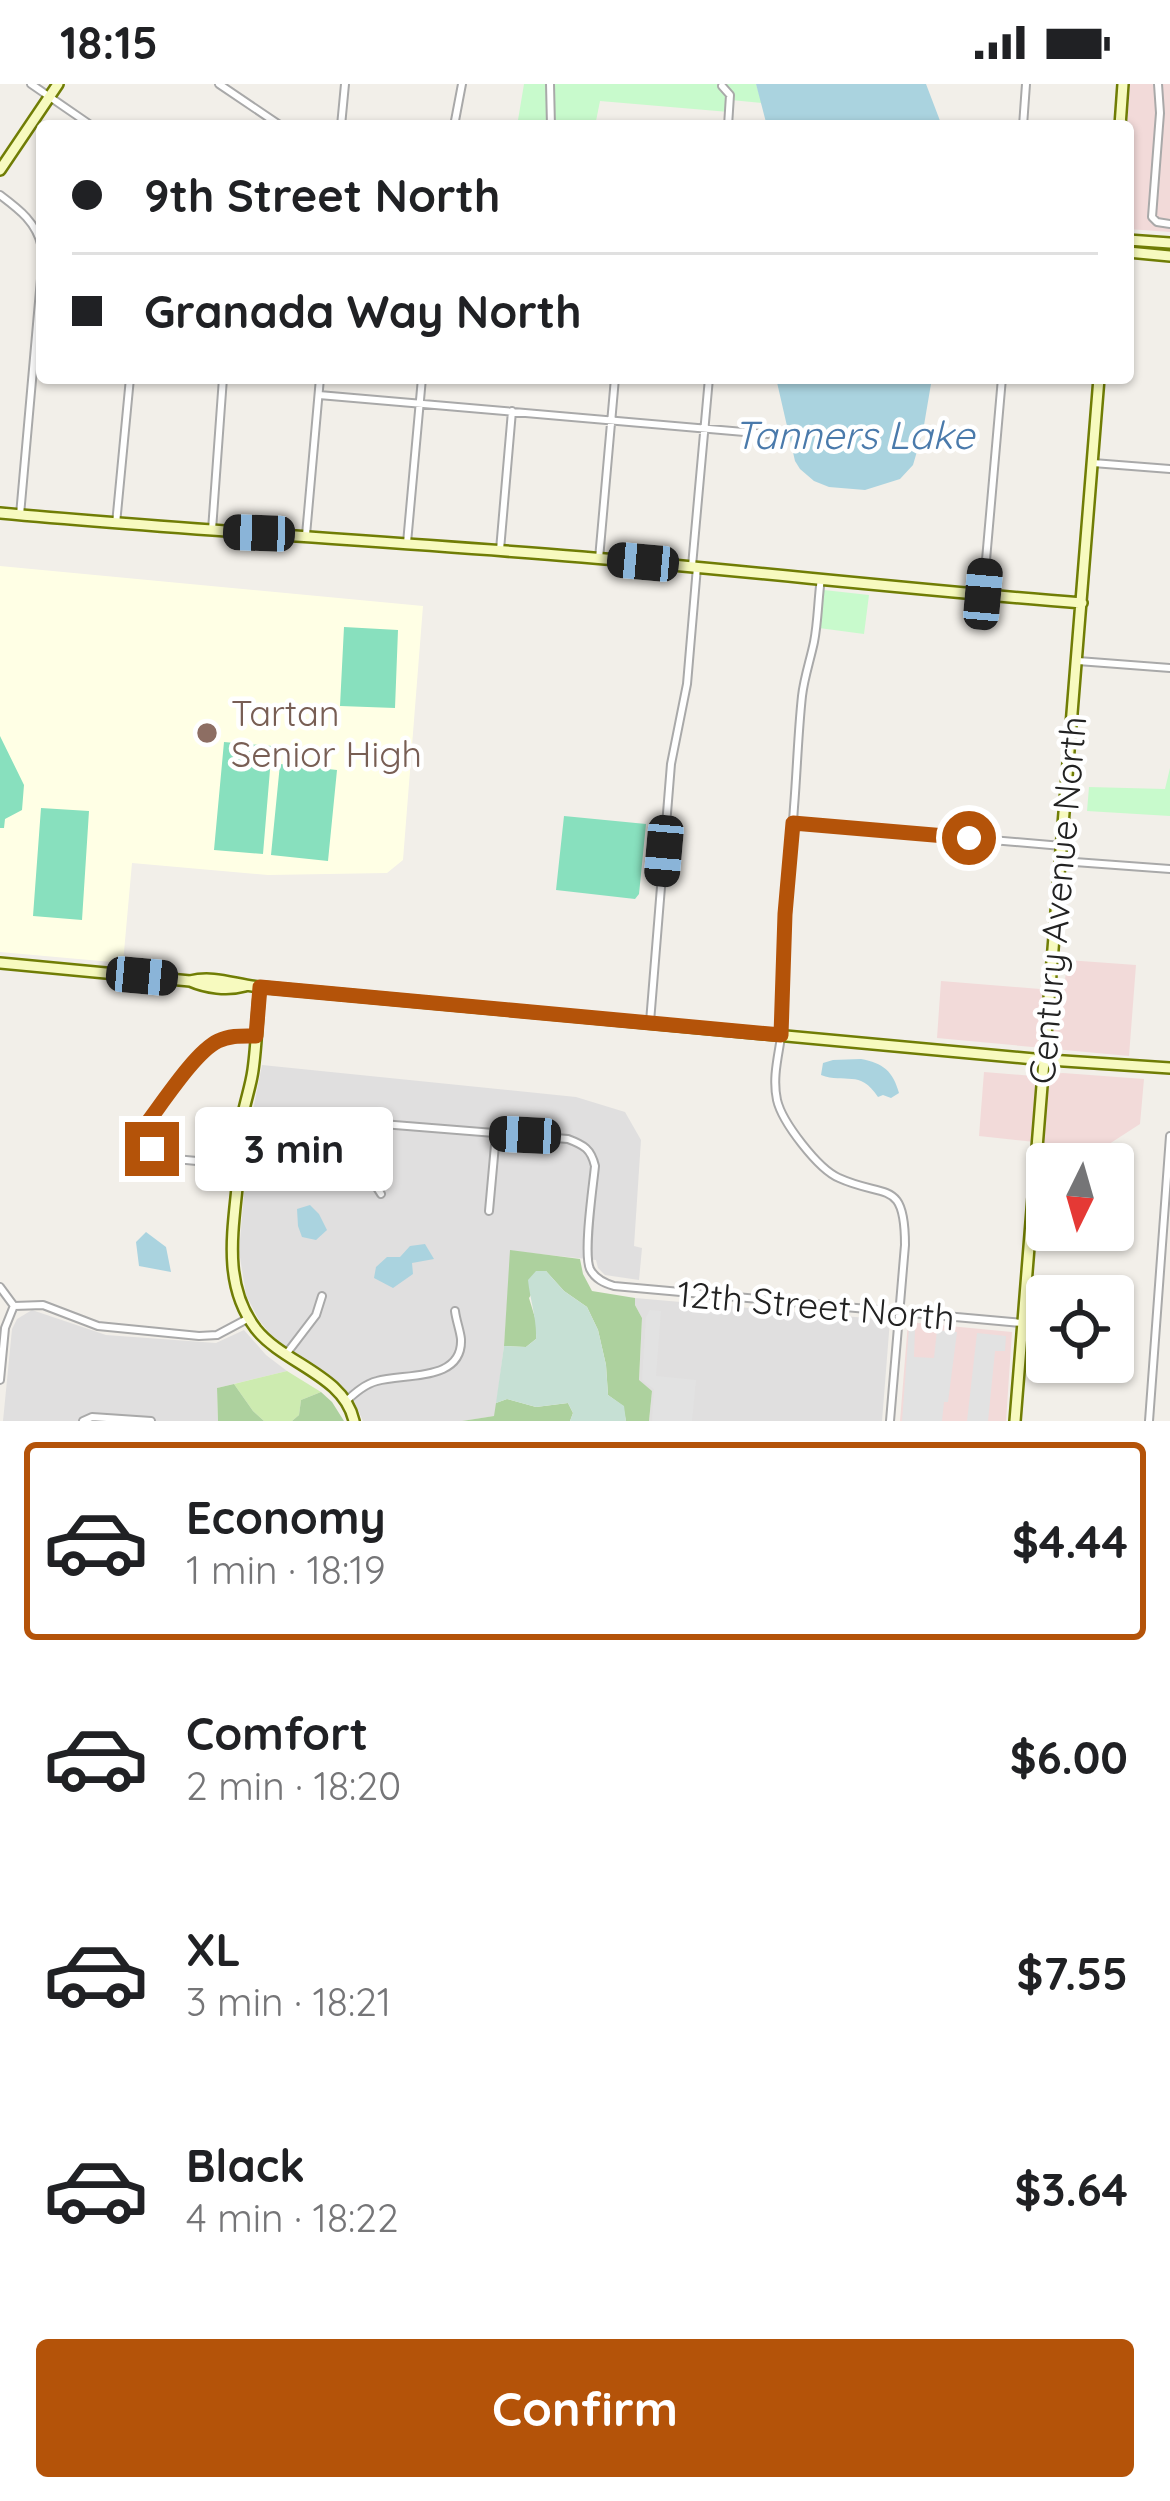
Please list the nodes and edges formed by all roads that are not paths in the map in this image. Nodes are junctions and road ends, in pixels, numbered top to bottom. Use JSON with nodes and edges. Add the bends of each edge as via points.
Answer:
{"nodes":[{"id":1,"x":31,"y":84,"type":"edge"},
{"id":2,"x":58,"y":84,"type":"edge"},
{"id":3,"x":219,"y":84,"type":"edge"},
{"id":4,"x":345,"y":84,"type":"edge"},
{"id":5,"x":462,"y":84,"type":"edge"},
{"id":6,"x":550,"y":84,"type":"edge"},
{"id":7,"x":1026,"y":84,"type":"edge"},
{"id":8,"x":1124,"y":84,"type":"edge"},
{"id":9,"x":1158,"y":84,"type":"edge"},
{"id":10,"x":722,"y":86,"type":"edge"},
{"id":11,"x":50,"y":97,"type":"junction"},
{"id":12,"x":83,"y":120,"type":"edge"},
{"id":13,"x":272,"y":120,"type":"edge"},
{"id":14,"x":342,"y":120,"type":"edge"},
{"id":15,"x":455,"y":120,"type":"edge"},
{"id":16,"x":551,"y":120,"type":"edge"},
{"id":17,"x":728,"y":120,"type":"edge"},
{"id":18,"x":1023,"y":120,"type":"edge"},
{"id":19,"x":1121,"y":120,"type":"edge"},
{"id":20,"x":1156,"y":163,"type":"junction"},
{"id":21,"x":1170,"y":164,"type":"edge"},
{"id":22,"x":0,"y":170,"type":"edge"},
{"id":23,"x":0,"y":195,"type":"edge"},
{"id":24,"x":1170,"y":224,"type":"edge"},
{"id":25,"x":36,"y":229,"type":"edge"},
{"id":26,"x":1134,"y":239,"type":"edge"},
{"id":27,"x":1170,"y":243,"type":"edge"},
{"id":28,"x":1134,"y":255,"type":"edge"},
{"id":29,"x":1170,"y":256,"type":"edge"},
{"id":30,"x":36,"y":335,"type":"edge"},
{"id":31,"x":129,"y":384,"type":"edge"},
{"id":32,"x":224,"y":384,"type":"edge"},
{"id":33,"x":320,"y":384,"type":"edge"},
{"id":34,"x":422,"y":384,"type":"edge"},
{"id":35,"x":614,"y":384,"type":"edge"},
{"id":36,"x":709,"y":384,"type":"edge"},
{"id":37,"x":1001,"y":384,"type":"edge"},
{"id":38,"x":1099,"y":384,"type":"edge"},
{"id":39,"x":319,"y":395,"type":"junction"},
{"id":40,"x":420,"y":403,"type":"junction"},
{"id":41,"x":512,"y":411,"type":"junction"},
{"id":42,"x":611,"y":421,"type":"junction"},
{"id":43,"x":705,"y":428,"type":"junction"},
{"id":44,"x":768,"y":434,"type":"dead end"},
{"id":45,"x":1093,"y":463,"type":"junction"},
{"id":46,"x":1170,"y":470,"type":"edge"},
{"id":47,"x":0,"y":514,"type":"edge"},
{"id":48,"x":20,"y":515,"type":"junction"},
{"id":49,"x":116,"y":524,"type":"junction"},
{"id":50,"x":212,"y":531,"type":"junction"},
{"id":51,"x":306,"y":535,"type":"junction"},
{"id":52,"x":407,"y":543,"type":"junction"},
{"id":53,"x":500,"y":550,"type":"junction"},
{"id":54,"x":599,"y":559,"type":"junction"},
{"id":55,"x":694,"y":567,"type":"junction"},
{"id":56,"x":821,"y":578,"type":"junction"},
{"id":57,"x":983,"y":594,"type":"junction"},
{"id":58,"x":1082,"y":603,"type":"junction"},
{"id":59,"x":1078,"y":661,"type":"junction"},
{"id":60,"x":1170,"y":668,"type":"edge"},
{"id":61,"x":793,"y":823,"type":"junction"},
{"id":62,"x":1062,"y":846,"type":"junction"},
{"id":63,"x":1060,"y":861,"type":"junction"},
{"id":64,"x":1170,"y":869,"type":"edge"},
{"id":65,"x":0,"y":963,"type":"edge"},
{"id":66,"x":260,"y":987,"type":"junction"},
{"id":67,"x":650,"y":1023,"type":"junction"},
{"id":68,"x":781,"y":1035,"type":"junction"},
{"id":69,"x":256,"y":1036,"type":"junction"},
{"id":70,"x":1043,"y":1060,"type":"junction"},
{"id":71,"x":1170,"y":1068,"type":"edge"},
{"id":72,"x":244,"y":1113,"type":"junction"},
{"id":73,"x":379,"y":1124,"type":"junction"},
{"id":74,"x":496,"y":1134,"type":"junction"},
{"id":75,"x":1170,"y":1136,"type":"edge"},
{"id":76,"x":239,"y":1165,"type":"junction"},
{"id":77,"x":381,"y":1194,"type":"dead end"},
{"id":78,"x":489,"y":1211,"type":"dead end"},
{"id":79,"x":0,"y":1287,"type":"edge"},
{"id":80,"x":322,"y":1296,"type":"dead end"},
{"id":81,"x":14,"y":1306,"type":"junction"},
{"id":82,"x":832,"y":1306,"type":"junction"},
{"id":83,"x":454,"y":1311,"type":"dead end"},
{"id":84,"x":898,"y":1313,"type":"junction"},
{"id":85,"x":249,"y":1318,"type":"junction"},
{"id":86,"x":831,"y":1322,"type":"dead end"},
{"id":87,"x":1022,"y":1323,"type":"junction"},
{"id":88,"x":284,"y":1356,"type":"junction"},
{"id":89,"x":1,"y":1364,"type":"edge"},
{"id":90,"x":0,"y":1381,"type":"edge"},
{"id":91,"x":346,"y":1401,"type":"junction"},
{"id":92,"x":83,"y":1421,"type":"edge"},
{"id":93,"x":151,"y":1421,"type":"edge"},
{"id":94,"x":355,"y":1421,"type":"edge"},
{"id":95,"x":890,"y":1421,"type":"edge"},
{"id":96,"x":1015,"y":1421,"type":"edge"},
{"id":97,"x":1149,"y":1421,"type":"edge"}],
"edges":[{"from":1,"to":11,"type":"street"},
{"from":2,"to":11,"type":"main road"},
{"from":3,"to":13,"type":"street"},
{"from":4,"to":14,"type":"street"},
{"from":5,"to":15,"type":"street"},
{"from":6,"to":16,"type":"street"},
{"from":7,"to":18,"type":"street"},
{"from":8,"to":19,"type":"main road"},
{"from":9,"to":20,"type":"street"},
{"from":10,"to":17,"type":"street","via":[[730,95]]},
{"from":11,"to":12,"type":"street"},
{"from":11,"to":22,"type":"main road"},
{"from":20,"to":21,"type":"street"},
{"from":20,"to":24,"type":"street","via":[[1152,220]]},
{"from":23,"to":25,"type":"street"},
{"from":26,"to":27,"type":"main road"},
{"from":28,"to":29,"type":"main road"},
{"from":30,"to":48,"type":"street"},
{"from":31,"to":49,"type":"street"},
{"from":32,"to":50,"type":"street"},
{"from":33,"to":39,"type":"street"},
{"from":34,"to":40,"type":"street"},
{"from":35,"to":42,"type":"street"},
{"from":36,"to":43,"type":"street"},
{"from":37,"to":57,"type":"street"},
{"from":38,"to":45,"type":"main road","name":"Century Avenue North"},
{"from":39,"to":40,"type":"street"},
{"from":39,"to":51,"type":"street"},
{"from":40,"to":41,"type":"street"},
{"from":40,"to":52,"type":"street"},
{"from":41,"to":42,"type":"street"},
{"from":41,"to":53,"type":"street"},
{"from":42,"to":43,"type":"street"},
{"from":42,"to":54,"type":"street"},
{"from":43,"to":44,"type":"street"},
{"from":43,"to":55,"type":"street"},
{"from":45,"to":46,"type":"street"},
{"from":45,"to":58,"type":"main road","name":"Century Avenue North"},
{"from":47,"to":48,"type":"main road"},
{"from":48,"to":49,"type":"main road"},
{"from":49,"to":50,"type":"main road"},
{"from":50,"to":51,"type":"main road"},
{"from":51,"to":52,"type":"main road"},
{"from":52,"to":53,"type":"main road"},
{"from":53,"to":54,"type":"main road"},
{"from":54,"to":55,"type":"main road"},
{"from":55,"to":56,"type":"main road"},
{"from":55,"to":67,"type":"street"},
{"from":56,"to":57,"type":"main road"},
{"from":56,"to":61,"type":"street"},
{"from":57,"to":58,"type":"main road"},
{"from":58,"to":59,"type":"main road","name":"Century Avenue North"},
{"from":59,"to":60,"type":"street"},
{"from":59,"to":62,"type":"main road","name":"Century Avenue North"},
{"from":61,"to":62,"type":"street"},
{"from":61,"to":68,"type":"street"},
{"from":62,"to":63,"type":"main road","name":"Century Avenue North"},
{"from":63,"to":64,"type":"street"},
{"from":63,"to":70,"type":"main road","name":"Century Avenue North"},
{"from":65,"to":66,"type":"main road"},
{"from":66,"to":67,"type":"main road"},
{"from":66,"to":69,"type":"main road"},
{"from":67,"to":68,"type":"main road"},
{"from":68,"to":70,"type":"main road"},
{"from":68,"to":84,"type":"street","via":[[775,1079],[784,1118],[820,1166],[901,1205]]},
{"from":69,"to":72,"type":"main road"},
{"from":69,"to":76,"type":"street","via":[[232,1036],[201,1052],[137,1136],[165,1158]]},
{"from":70,"to":71,"type":"main road"},
{"from":70,"to":87,"type":"main road","name":"Century Avenue North"},
{"from":72,"to":73,"type":"street"},
{"from":72,"to":76,"type":"main road"},
{"from":73,"to":74,"type":"street"},
{"from":73,"to":77,"type":"street","via":[[374,1183]]},
{"from":74,"to":78,"type":"street"},
{"from":74,"to":82,"type":"street","name":"12th Street North","via":[[561,1138],[592,1153],[588,1256],[602,1282]]},
{"from":75,"to":97,"type":"street"},
{"from":76,"to":85,"type":"main road","via":[[231,1253]]},
{"from":79,"to":81,"type":"street"},
{"from":80,"to":88,"type":"street"},
{"from":81,"to":85,"type":"street","via":[[43,1305],[98,1326],[199,1336]]},
{"from":81,"to":89,"type":"street"},
{"from":82,"to":84,"type":"street","name":"12th Street North"},
{"from":82,"to":86,"type":"street"},
{"from":83,"to":91,"type":"street","via":[[461,1339],[452,1364],[373,1381]]},
{"from":84,"to":87,"type":"street","name":"12th Street North"},
{"from":84,"to":95,"type":"street"},
{"from":85,"to":88,"type":"main road"},
{"from":87,"to":96,"type":"main road","name":"Century Avenue North"},
{"from":88,"to":91,"type":"main road"},
{"from":89,"to":90,"type":"street"},
{"from":91,"to":94,"type":"main road"},
{"from":92,"to":93,"type":"street"}]}
